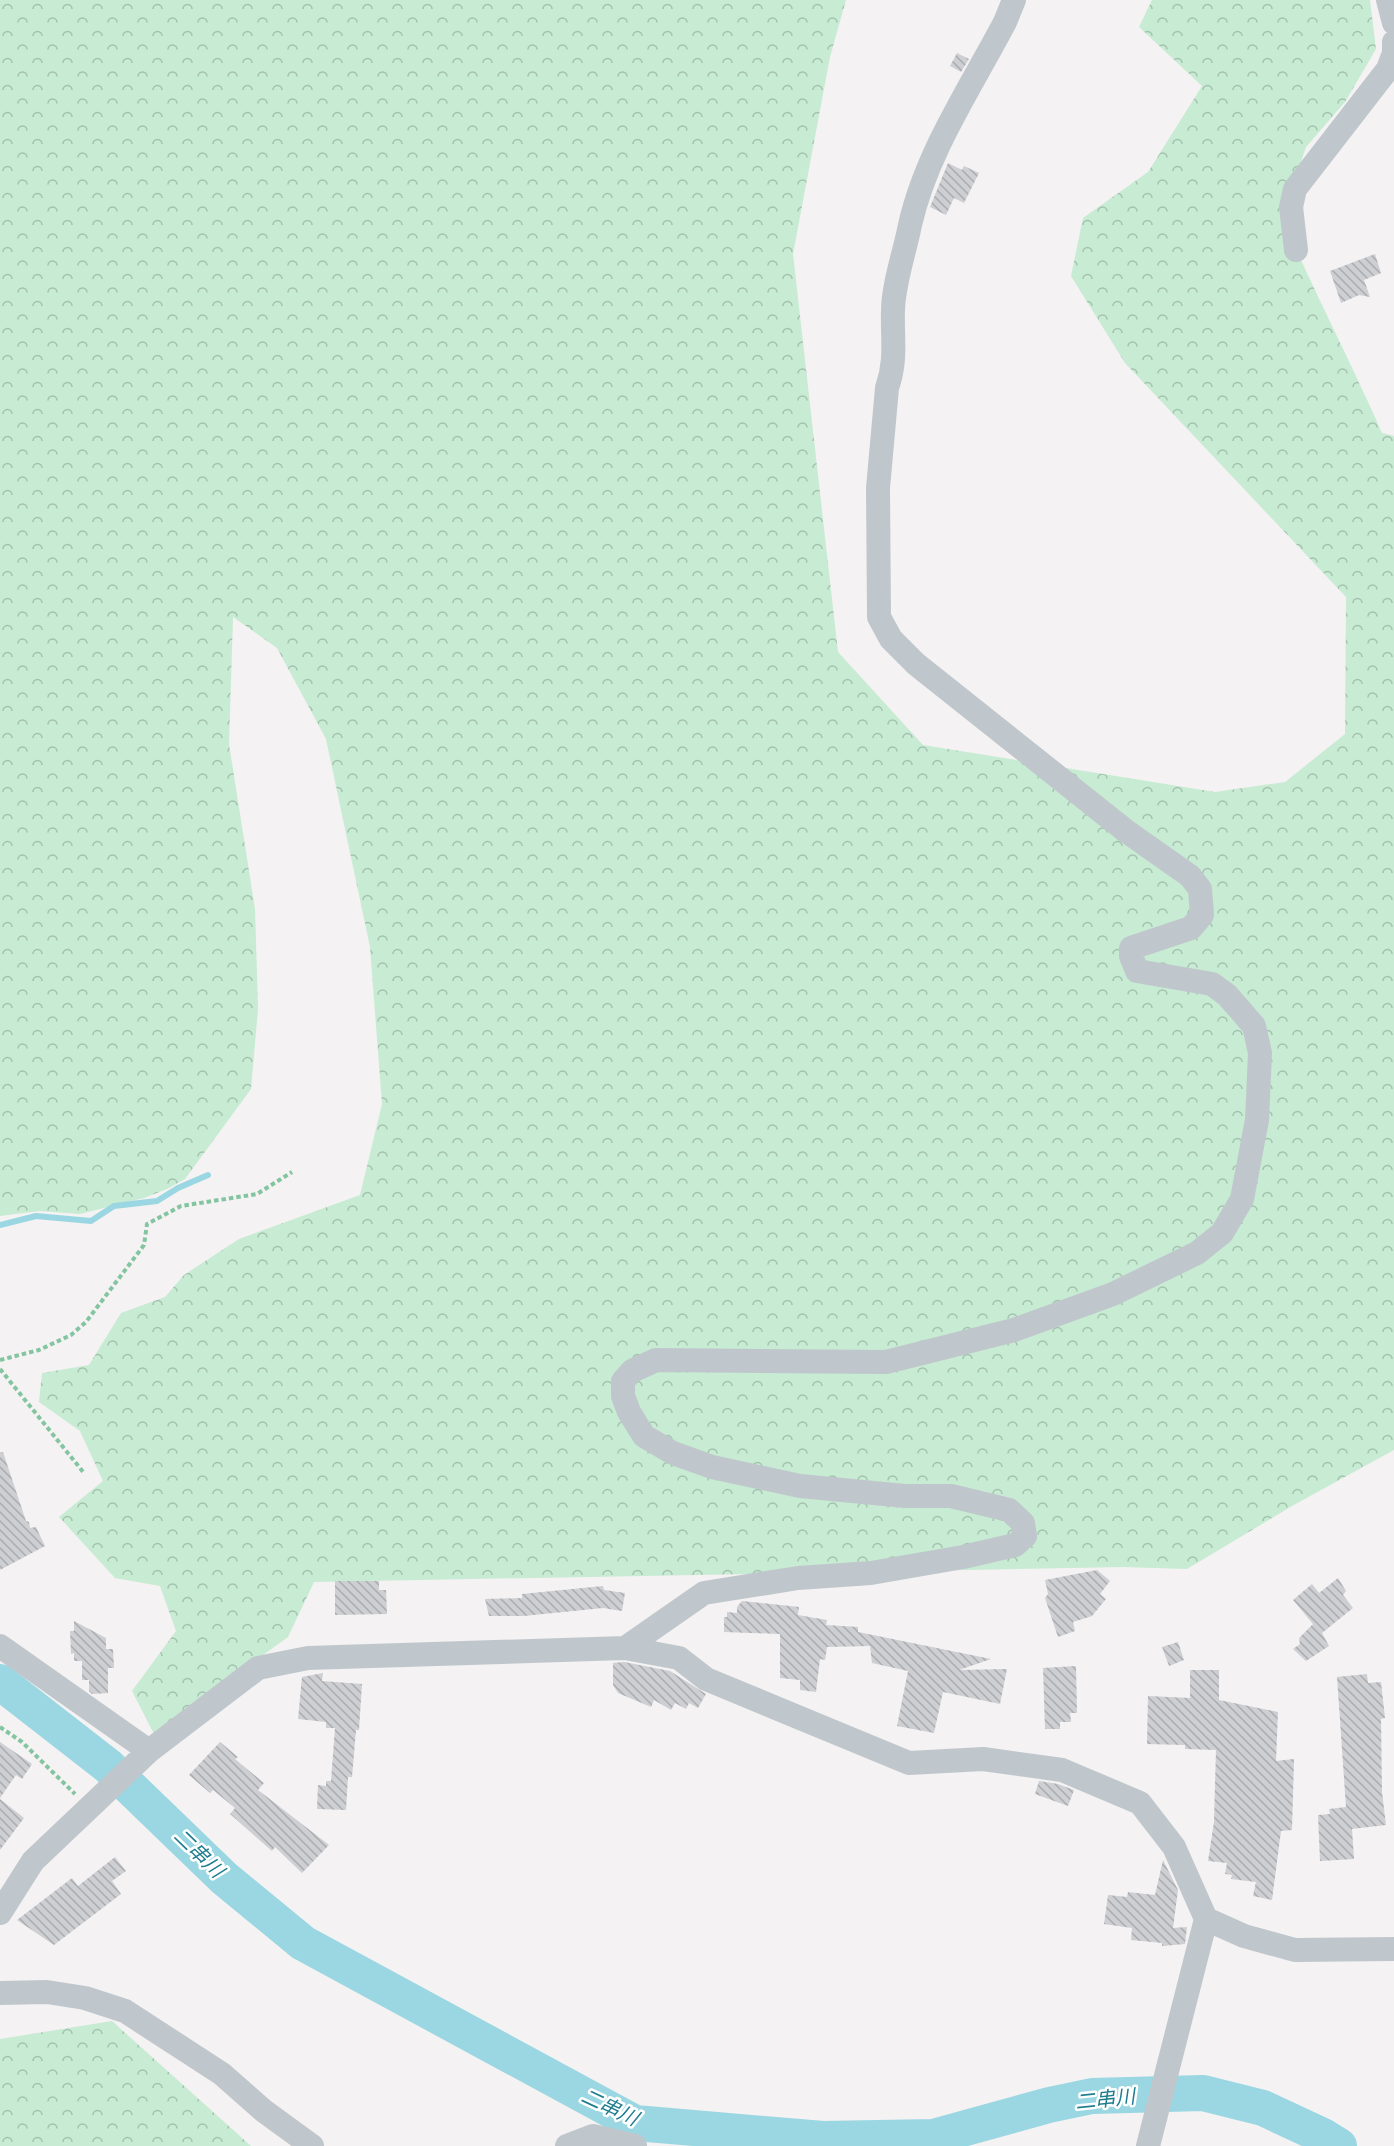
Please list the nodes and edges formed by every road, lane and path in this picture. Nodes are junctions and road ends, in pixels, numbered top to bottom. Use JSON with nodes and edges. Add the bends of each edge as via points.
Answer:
{"nodes":[{"id":1,"x":1014,"y":0,"type":"edge"},
{"id":2,"x":1388,"y":0,"type":"edge"},
{"id":3,"x":1394,"y":23,"type":"edge"},
{"id":4,"x":1394,"y":42,"type":"edge"},
{"id":5,"x":1296,"y":250,"type":"dead end"},
{"id":6,"x":292,"y":1172,"type":"dead end"},
{"id":7,"x":0,"y":1360,"type":"edge"},
{"id":8,"x":0,"y":1369,"type":"edge"},
{"id":9,"x":84,"y":1473,"type":"dead end"},
{"id":10,"x":0,"y":1646,"type":"edge"},
{"id":11,"x":625,"y":1648,"type":"junction"},
{"id":12,"x":0,"y":1727,"type":"edge"},
{"id":13,"x":149,"y":1751,"type":"junction"},
{"id":14,"x":89,"y":1808,"type":"junction"},
{"id":15,"x":0,"y":1913,"type":"edge"},
{"id":16,"x":1206,"y":1919,"type":"junction"},
{"id":17,"x":1394,"y":1949,"type":"edge"},
{"id":18,"x":0,"y":1993,"type":"edge"},
{"id":19,"x":1149,"y":2141,"type":"edge"},
{"id":20,"x":312,"y":2146,"type":"edge"},
{"id":21,"x":567,"y":2146,"type":"edge"},
{"id":22,"x":635,"y":2146,"type":"edge"}],
"edges":[{"from":1,"to":11,"type":"street","via":[[936,152],[911,222],[893,309],[896,343],[887,388],[878,488],[879,617],[891,639],[916,664],[1126,831],[1190,876],[1200,889],[1202,915],[1191,928],[1131,948],[1131,956],[1137,971],[1212,984],[1254,1026],[1260,1053],[1257,1120],[1242,1199],[1222,1233],[1197,1253],[1113,1294],[1014,1330],[886,1362],[656,1360],[632,1371],[623,1381],[629,1412],[644,1436],[673,1452],[711,1467],[800,1486],[905,1496],[951,1496],[1009,1510],[1023,1523],[1025,1536],[1015,1545],[963,1557],[871,1573],[798,1578],[704,1593]]},
{"from":2,"to":3,"type":"street"},
{"from":4,"to":5,"type":"street","via":[[1388,69],[1294,189],[1291,207]]},
{"from":6,"to":7,"type":"path","via":[[258,1194],[181,1206],[147,1224],[144,1245],[86,1322],[39,1350]]},
{"from":8,"to":9,"type":"path"},
{"from":10,"to":13,"type":"street"},
{"from":11,"to":13,"type":"street","via":[[308,1658],[258,1668]]},
{"from":11,"to":16,"type":"street","via":[[679,1658],[706,1679],[909,1763],[983,1759],[1062,1770],[1140,1803],[1174,1847]]},
{"from":12,"to":14,"type":"path","via":[[22,1742]]},
{"from":13,"to":14,"type":"street"},
{"from":14,"to":15,"type":"street","via":[[33,1861]]},
{"from":16,"to":17,"type":"street","via":[[1244,1936],[1295,1950]]},
{"from":16,"to":19,"type":"street"},
{"from":18,"to":20,"type":"street","via":[[47,1992],[85,1998],[125,2011],[222,2074]]},
{"from":21,"to":22,"type":"street","via":[[593,2136]]}]}
